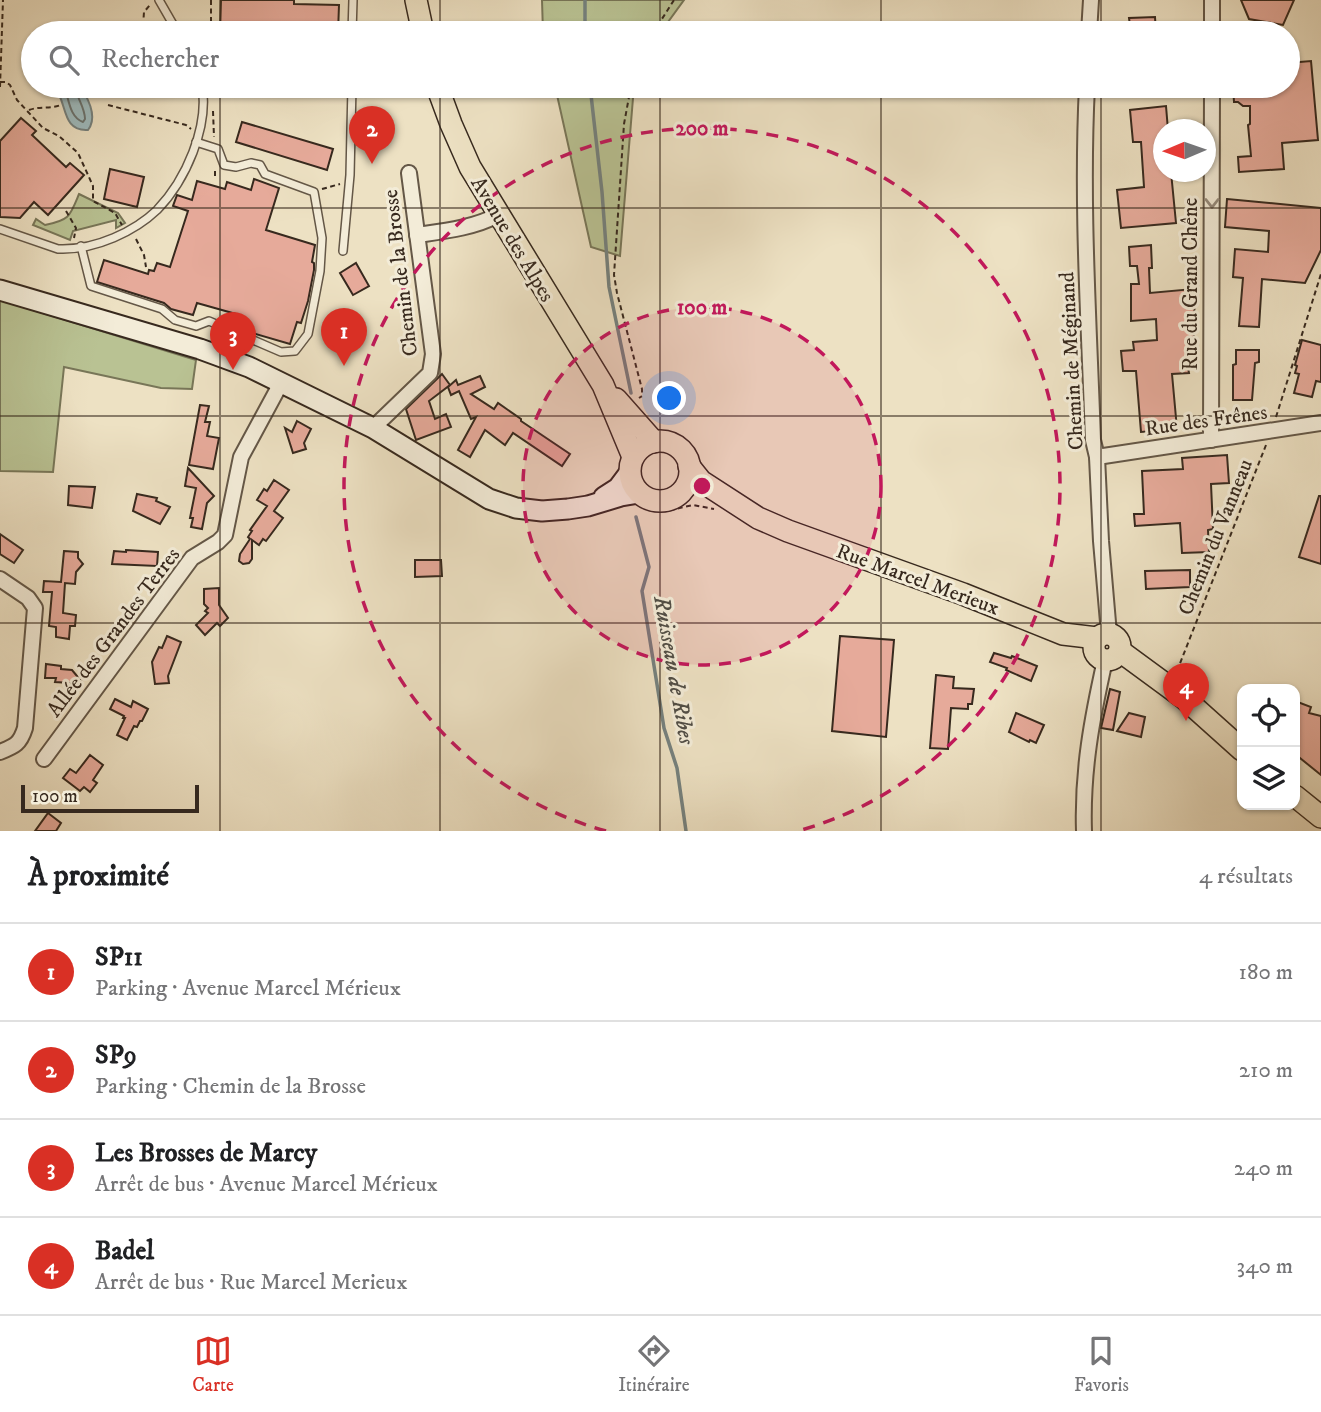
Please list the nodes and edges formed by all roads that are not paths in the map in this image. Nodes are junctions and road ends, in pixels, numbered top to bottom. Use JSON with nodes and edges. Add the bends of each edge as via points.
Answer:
{"nodes":[{"id":1,"x":157,"y":0,"type":"edge"},
{"id":2,"x":353,"y":0,"type":"edge"},
{"id":3,"x":415,"y":0,"type":"edge"},
{"id":4,"x":1091,"y":0,"type":"edge"},
{"id":5,"x":1212,"y":0,"type":"edge"},
{"id":6,"x":170,"y":21,"type":"edge"},
{"id":7,"x":352,"y":21,"type":"edge"},
{"id":8,"x":420,"y":21,"type":"edge"},
{"id":9,"x":1090,"y":21,"type":"edge"},
{"id":10,"x":1212,"y":21,"type":"edge"},
{"id":11,"x":202,"y":98,"type":"edge"},
{"id":12,"x":352,"y":98,"type":"edge"},
{"id":13,"x":441,"y":98,"type":"edge"},
{"id":14,"x":1086,"y":98,"type":"edge"},
{"id":15,"x":1212,"y":98,"type":"edge"},
{"id":16,"x":197,"y":138,"type":"junction"},
{"id":17,"x":409,"y":173,"type":"dead end"},
{"id":18,"x":498,"y":215,"type":"junction"},
{"id":19,"x":0,"y":229,"type":"edge"},
{"id":20,"x":417,"y":235,"type":"junction"},
{"id":21,"x":81,"y":246,"type":"junction"},
{"id":22,"x":342,"y":251,"type":"dead end"},
{"id":23,"x":0,"y":290,"type":"edge"},
{"id":24,"x":281,"y":383,"type":"junction"},
{"id":25,"x":603,"y":385,"type":"junction"},
{"id":26,"x":1321,"y":423,"type":"edge"},
{"id":27,"x":373,"y":428,"type":"junction"},
{"id":28,"x":1211,"y":439,"type":"junction"},
{"id":29,"x":654,"y":442,"type":"junction"},
{"id":30,"x":1097,"y":457,"type":"junction"},
{"id":31,"x":631,"y":465,"type":"junction"},
{"id":32,"x":689,"y":466,"type":"junction"},
{"id":33,"x":679,"y":494,"type":"junction"},
{"id":34,"x":641,"y":501,"type":"junction"},
{"id":35,"x":588,"y":506,"type":"junction"},
{"id":36,"x":743,"y":509,"type":"junction"},
{"id":37,"x":0,"y":579,"type":"edge"},
{"id":38,"x":1108,"y":646,"type":"junction"},
{"id":39,"x":1239,"y":747,"type":"edge"},
{"id":40,"x":0,"y":752,"type":"edge"},
{"id":41,"x":44,"y":758,"type":"dead end"},
{"id":42,"x":1300,"y":800,"type":"edge"},
{"id":43,"x":1321,"y":817,"type":"edge"},
{"id":44,"x":1084,"y":831,"type":"edge"}],
"edges":[{"from":1,"to":6,"type":"lane"},
{"from":2,"to":7,"type":"lane"},
{"from":3,"to":8,"type":"main road"},
{"from":4,"to":9,"type":"street"},
{"from":5,"to":10,"type":"street"},
{"from":11,"to":16,"type":"lane"},
{"from":12,"to":22,"type":"lane"},
{"from":13,"to":18,"type":"main road","name":"Avenue des Alpes","via":[[470,167]]},
{"from":14,"to":30,"type":"street","name":"Chemin de Méginand","via":[[1086,266]]},
{"from":15,"to":28,"type":"street","name":"Rue du Grand Chêne","one_way":true},
{"from":16,"to":21,"type":"lane","via":[[176,186],[156,210],[128,230]]},
{"from":16,"to":21,"type":"lane","via":[[218,149],[225,165],[260,165],[265,174],[314,192],[322,238],[320,271],[308,334],[295,351],[281,352],[209,321],[196,326],[175,320],[162,309],[91,286]]},
{"from":17,"to":20,"type":"street","name":"Chemin de la Brosse"},
{"from":18,"to":20,"type":"street","via":[[460,229]]},
{"from":18,"to":25,"type":"main road","name":"Avenue des Alpes"},
{"from":19,"to":21,"type":"lane","via":[[58,249]]},
{"from":20,"to":27,"type":"street","name":"Chemin de la Brosse","via":[[433,355],[430,373]]},
{"from":23,"to":24,"type":"main road","via":[[201,349]]},
{"from":24,"to":27,"type":"main road"},
{"from":24,"to":41,"type":"street","name":"Allée des Grandes Terres","via":[[242,457],[225,535],[192,558]]},
{"from":25,"to":29,"type":"main road","name":"Avenue des Alpes"},
{"from":25,"to":31,"type":"main road","name":"Avenue des Alpes"},
{"from":26,"to":28,"type":"street","name":"Rue des Frênes"},
{"from":27,"to":35,"type":"main road","via":[[489,499],[542,511]]},
{"from":28,"to":30,"type":"street","name":"Rue des Frênes"},
{"from":29,"to":31,"type":"main road","via":[[645,445]]},
{"from":29,"to":32,"type":"main road","via":[[679,448]]},
{"from":30,"to":38,"type":"street","name":"Chemin de Méginand"},
{"from":31,"to":34,"type":"main road","via":[[631,480]]},
{"from":31,"to":35,"type":"main road","via":[[618,488]]},
{"from":32,"to":33,"type":"main road","via":[[688,481]]},
{"from":32,"to":36,"type":"main road","name":"Rue Marcel Merieux","via":[[701,481]]},
{"from":33,"to":34,"type":"main road","via":[[672,499]]},
{"from":33,"to":36,"type":"main road","name":"Rue Marcel Merieux"},
{"from":34,"to":35,"type":"main road","via":[[621,496]]},
{"from":36,"to":38,"type":"main road","name":"Rue Marcel Merieux","via":[[788,531],[1063,634]]},
{"from":37,"to":40,"type":"street","via":[[35,608],[25,728],[13,747]]},
{"from":38,"to":39,"type":"main road","name":"Rue Marcel Merieux","via":[[1170,688]]},
{"from":38,"to":44,"type":"street","name":"Chemin de Méginand","via":[[1085,765]]},
{"from":42,"to":43,"type":"main road"}]}
